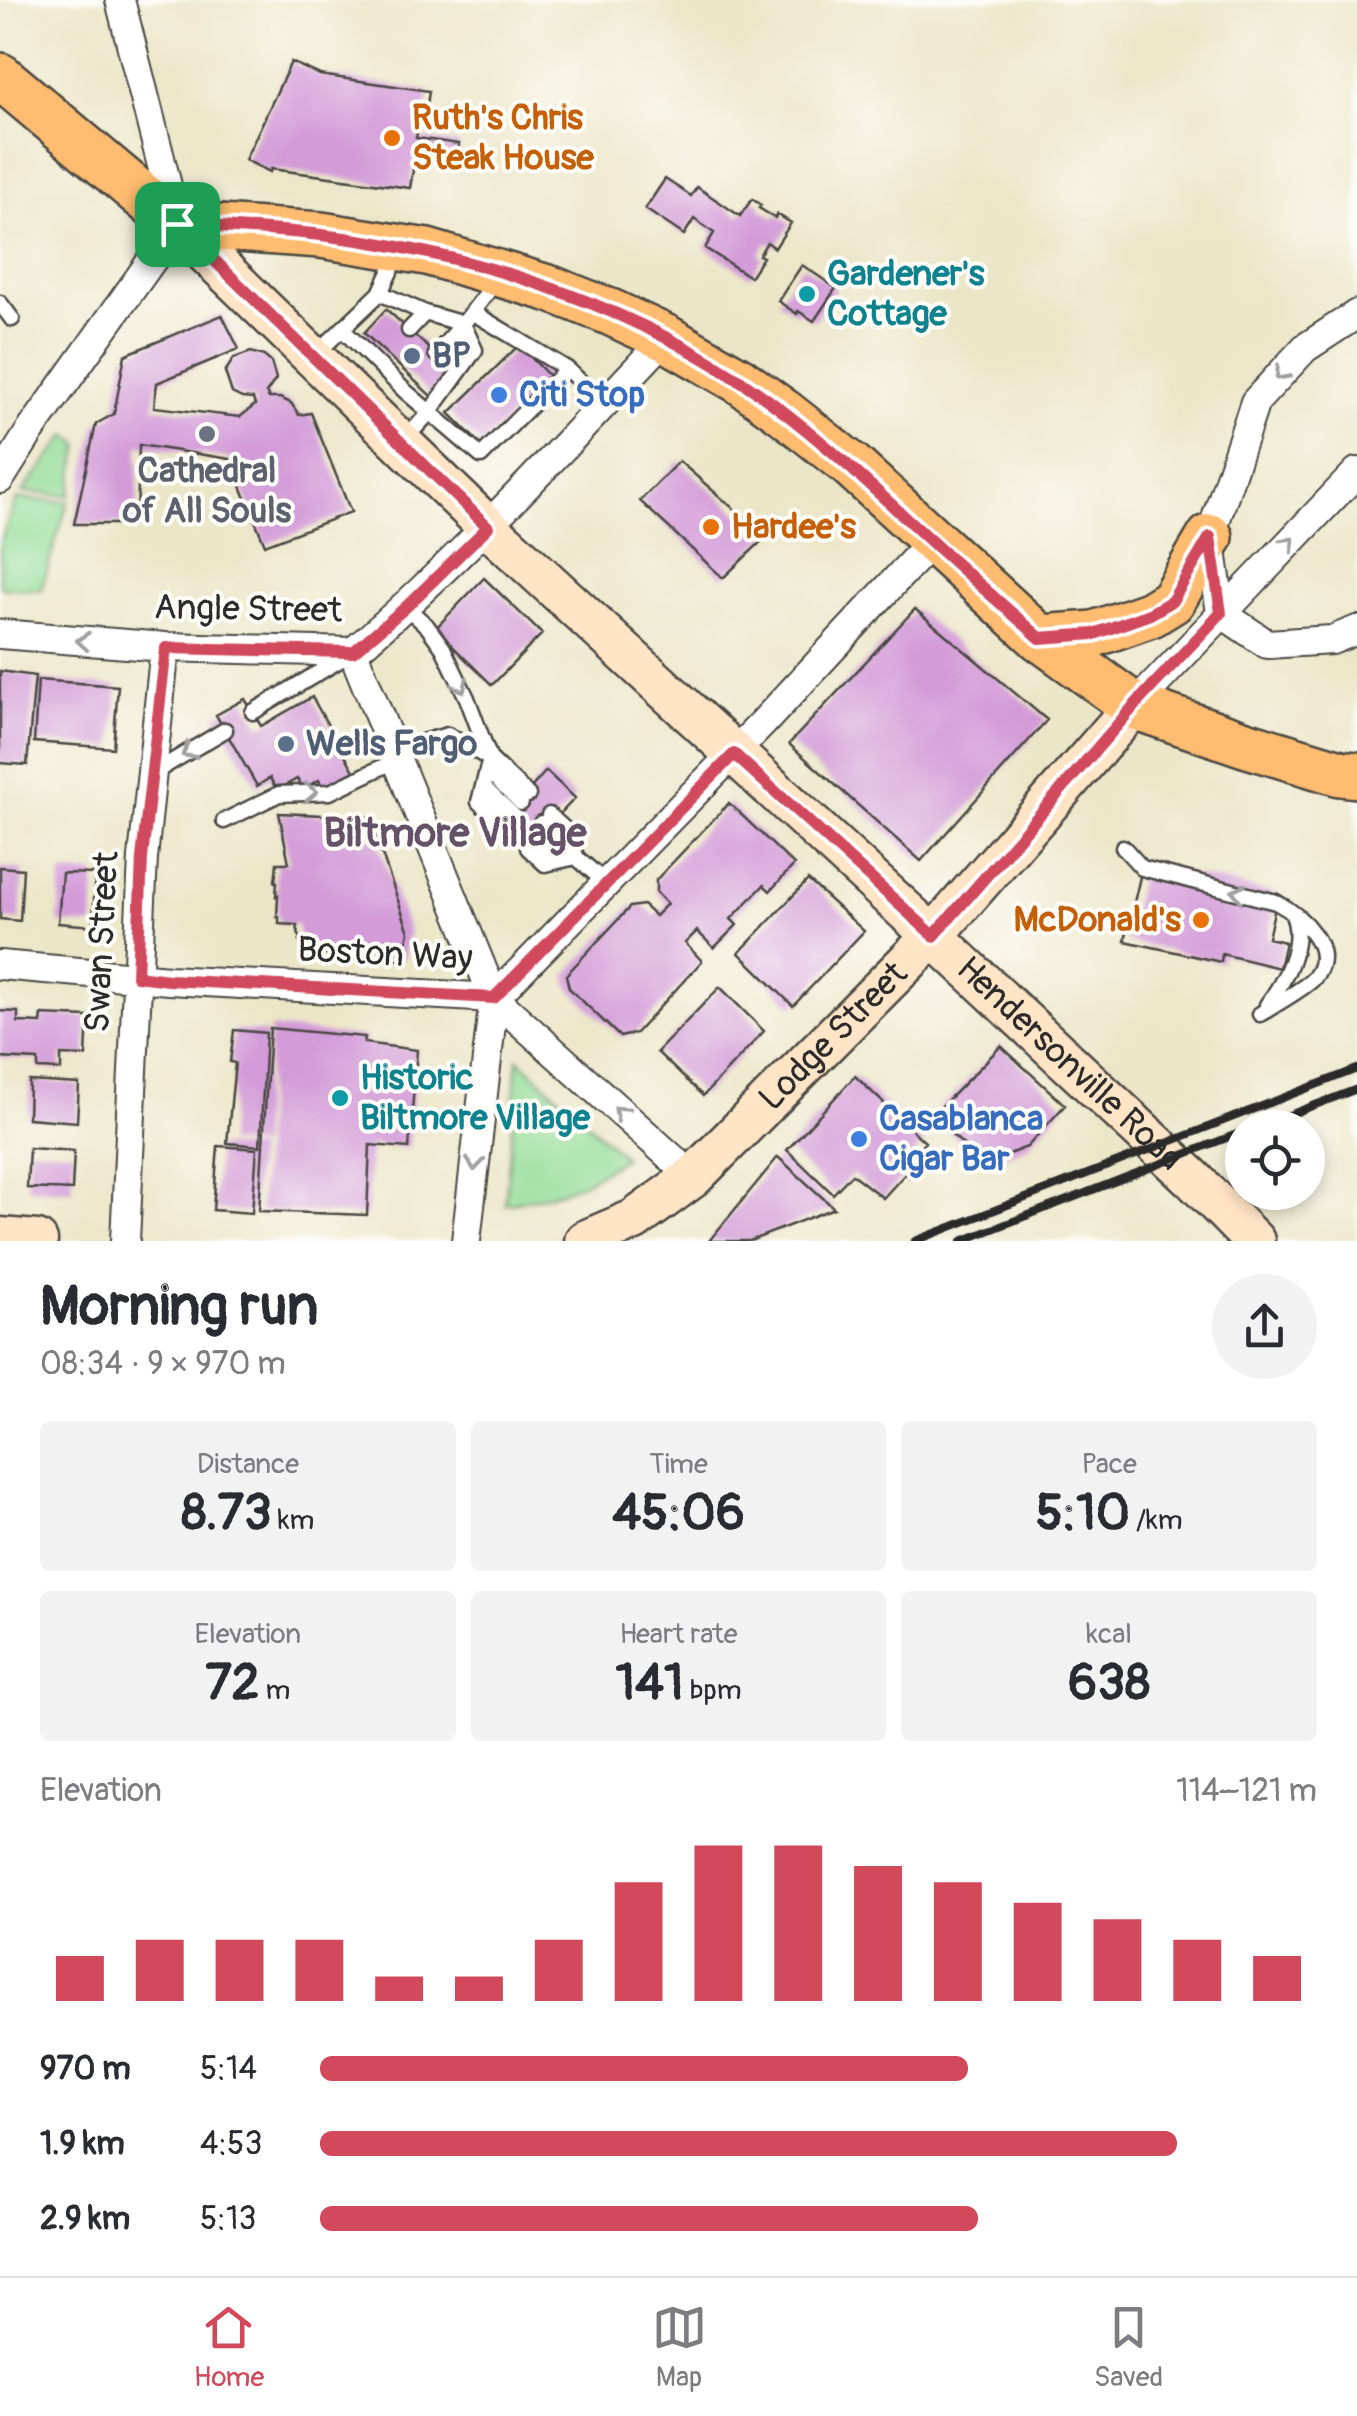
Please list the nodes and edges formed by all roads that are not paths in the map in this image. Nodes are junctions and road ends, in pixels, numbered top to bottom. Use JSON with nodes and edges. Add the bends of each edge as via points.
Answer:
{"nodes":[{"id":1,"x":120,"y":0,"type":"edge"},
{"id":2,"x":0,"y":76,"type":"edge"},
{"id":3,"x":177,"y":224,"type":"junction"},
{"id":4,"x":402,"y":248,"type":"junction"},
{"id":5,"x":502,"y":272,"type":"junction"},
{"id":6,"x":380,"y":293,"type":"junction"},
{"id":7,"x":0,"y":303,"type":"edge"},
{"id":8,"x":425,"y":313,"type":"junction"},
{"id":9,"x":1357,"y":314,"type":"edge"},
{"id":10,"x":468,"y":318,"type":"junction"},
{"id":11,"x":12,"y":319,"type":"dead end"},
{"id":12,"x":409,"y":330,"type":"dead end"},
{"id":13,"x":666,"y":338,"type":"junction"},
{"id":14,"x":328,"y":342,"type":"junction"},
{"id":15,"x":436,"y":354,"type":"dead end"},
{"id":16,"x":566,"y":369,"type":"junction"},
{"id":17,"x":604,"y":404,"type":"junction"},
{"id":18,"x":430,"y":412,"type":"junction"},
{"id":19,"x":401,"y":442,"type":"junction"},
{"id":20,"x":1357,"y":472,"type":"edge"},
{"id":21,"x":0,"y":479,"type":"edge"},
{"id":22,"x":488,"y":527,"type":"junction"},
{"id":23,"x":1210,"y":537,"type":"junction"},
{"id":24,"x":932,"y":541,"type":"junction"},
{"id":25,"x":406,"y":607,"type":"junction"},
{"id":26,"x":1221,"y":613,"type":"junction"},
{"id":27,"x":1357,"y":630,"type":"edge"},
{"id":28,"x":0,"y":634,"type":"edge"},
{"id":29,"x":1040,"y":638,"type":"junction"},
{"id":30,"x":166,"y":648,"type":"junction"},
{"id":31,"x":353,"y":652,"type":"junction"},
{"id":32,"x":1134,"y":706,"type":"junction"},
{"id":33,"x":253,"y":712,"type":"dead end"},
{"id":34,"x":225,"y":730,"type":"dead end"},
{"id":35,"x":734,"y":754,"type":"junction"},
{"id":36,"x":395,"y":755,"type":"junction"},
{"id":37,"x":488,"y":765,"type":"junction"},
{"id":38,"x":150,"y":774,"type":"junction"},
{"id":39,"x":1348,"y":774,"type":"edge"},
{"id":40,"x":545,"y":819,"type":"dead end"},
{"id":41,"x":224,"y":821,"type":"dead end"},
{"id":42,"x":532,"y":843,"type":"dead end"},
{"id":43,"x":1123,"y":847,"type":"dead end"},
{"id":44,"x":576,"y":856,"type":"junction"},
{"id":45,"x":606,"y":883,"type":"junction"},
{"id":46,"x":1291,"y":910,"type":"junction"},
{"id":47,"x":934,"y":936,"type":"junction"},
{"id":48,"x":0,"y":965,"type":"edge"},
{"id":49,"x":137,"y":976,"type":"junction"},
{"id":50,"x":494,"y":998,"type":"junction"},
{"id":51,"x":693,"y":1177,"type":"junction"},
{"id":52,"x":0,"y":1238,"type":"edge"},
{"id":53,"x":36,"y":1241,"type":"edge"},
{"id":54,"x":125,"y":1241,"type":"edge"},
{"id":55,"x":466,"y":1241,"type":"edge"},
{"id":56,"x":584,"y":1241,"type":"edge"},
{"id":57,"x":1254,"y":1241,"type":"edge"}],
"edges":[{"from":1,"to":3,"type":"street"},
{"from":2,"to":3,"type":"main road","name":"Hendersonville Road"},
{"from":3,"to":4,"type":"main road"},
{"from":3,"to":14,"type":"main road","name":"Hendersonville Road"},
{"from":3,"to":21,"type":"street"},
{"from":4,"to":5,"type":"main road"},
{"from":4,"to":6,"type":"lane"},
{"from":5,"to":10,"type":"lane"},
{"from":5,"to":13,"type":"main road"},
{"from":6,"to":8,"type":"lane"},
{"from":6,"to":14,"type":"lane"},
{"from":7,"to":11,"type":"lane"},
{"from":8,"to":10,"type":"lane"},
{"from":8,"to":12,"type":"lane"},
{"from":9,"to":23,"type":"street","one_way":true,"via":[[1306,348],[1255,402]]},
{"from":10,"to":15,"type":"lane"},
{"from":10,"to":16,"type":"lane"},
{"from":10,"to":18,"type":"lane","via":[[476,350]]},
{"from":13,"to":17,"type":"street","name":"Angle Street"},
{"from":13,"to":24,"type":"main road","via":[[786,413]]},
{"from":14,"to":18,"type":"lane","via":[[382,359]]},
{"from":14,"to":19,"type":"main road","name":"Hendersonville Road"},
{"from":16,"to":17,"type":"lane"},
{"from":16,"to":18,"type":"lane","via":[[481,456]]},
{"from":17,"to":22,"type":"street","name":"Angle Street"},
{"from":18,"to":19,"type":"lane"},
{"from":19,"to":22,"type":"main road","name":"Hendersonville Road"},
{"from":26,"to":20,"type":"street","one_way":true},
{"from":22,"to":25,"type":"street","name":"Angle Street"},
{"from":22,"to":35,"type":"main road","name":"Hendersonville Road"},
{"from":23,"to":26,"type":"street"},
{"from":23,"to":29,"type":"main road","via":[[1172,601],[1094,634]]},
{"from":24,"to":29,"type":"main road"},
{"from":24,"to":35,"type":"street","name":"Boston Way"},
{"from":25,"to":31,"type":"street","name":"Angle Street"},
{"from":25,"to":37,"type":"lane","one_way":true,"via":[[444,648]]},
{"from":26,"to":27,"type":"street","via":[[1266,644],[1332,640]]},
{"from":26,"to":32,"type":"street"},
{"from":30,"to":28,"type":"street","name":"Angle Street","one_way":true},
{"from":29,"to":32,"type":"main road"},
{"from":30,"to":31,"type":"street","name":"Angle Street"},
{"from":30,"to":38,"type":"street","name":"Swan Street"},
{"from":31,"to":33,"type":"lane"},
{"from":31,"to":36,"type":"street"},
{"from":32,"to":39,"type":"main road"},
{"from":32,"to":47,"type":"main road","name":"Lodge Street"},
{"from":34,"to":38,"type":"lane","one_way":true},
{"from":35,"to":45,"type":"street","name":"Boston Way"},
{"from":35,"to":47,"type":"main road","name":"Hendersonville Road"},
{"from":36,"to":37,"type":"lane","via":[[448,734]]},
{"from":41,"to":36,"type":"lane","one_way":true,"via":[[279,794],[330,792]]},
{"from":36,"to":50,"type":"street"},
{"from":37,"to":37,"type":"lane","via":[[517,811],[479,802]]},
{"from":38,"to":49,"type":"street","name":"Swan Street"},
{"from":40,"to":44,"type":"lane","via":[[570,834]]},
{"from":42,"to":44,"type":"lane"},
{"from":46,"to":43,"type":"lane","one_way":true,"via":[[1142,868]]},
{"from":44,"to":45,"type":"lane"},
{"from":45,"to":50,"type":"street","name":"Boston Way"},
{"from":46,"to":46,"type":"lane","via":[[1313,933],[1323,955],[1320,969],[1260,1014],[1287,972],[1298,925]]},
{"from":47,"to":51,"type":"main road","name":"Lodge Street"},
{"from":47,"to":57,"type":"main road","name":"Hendersonville Road"},
{"from":48,"to":49,"type":"street","name":"Boston Way"},
{"from":49,"to":50,"type":"street","name":"Boston Way"},
{"from":49,"to":54,"type":"street","name":"Swan Street"},
{"from":51,"to":50,"type":"street","one_way":true},
{"from":50,"to":55,"type":"street","one_way":true},
{"from":51,"to":56,"type":"main road","name":"Lodge Street","via":[[634,1220]]},
{"from":52,"to":53,"type":"main road"}]}
